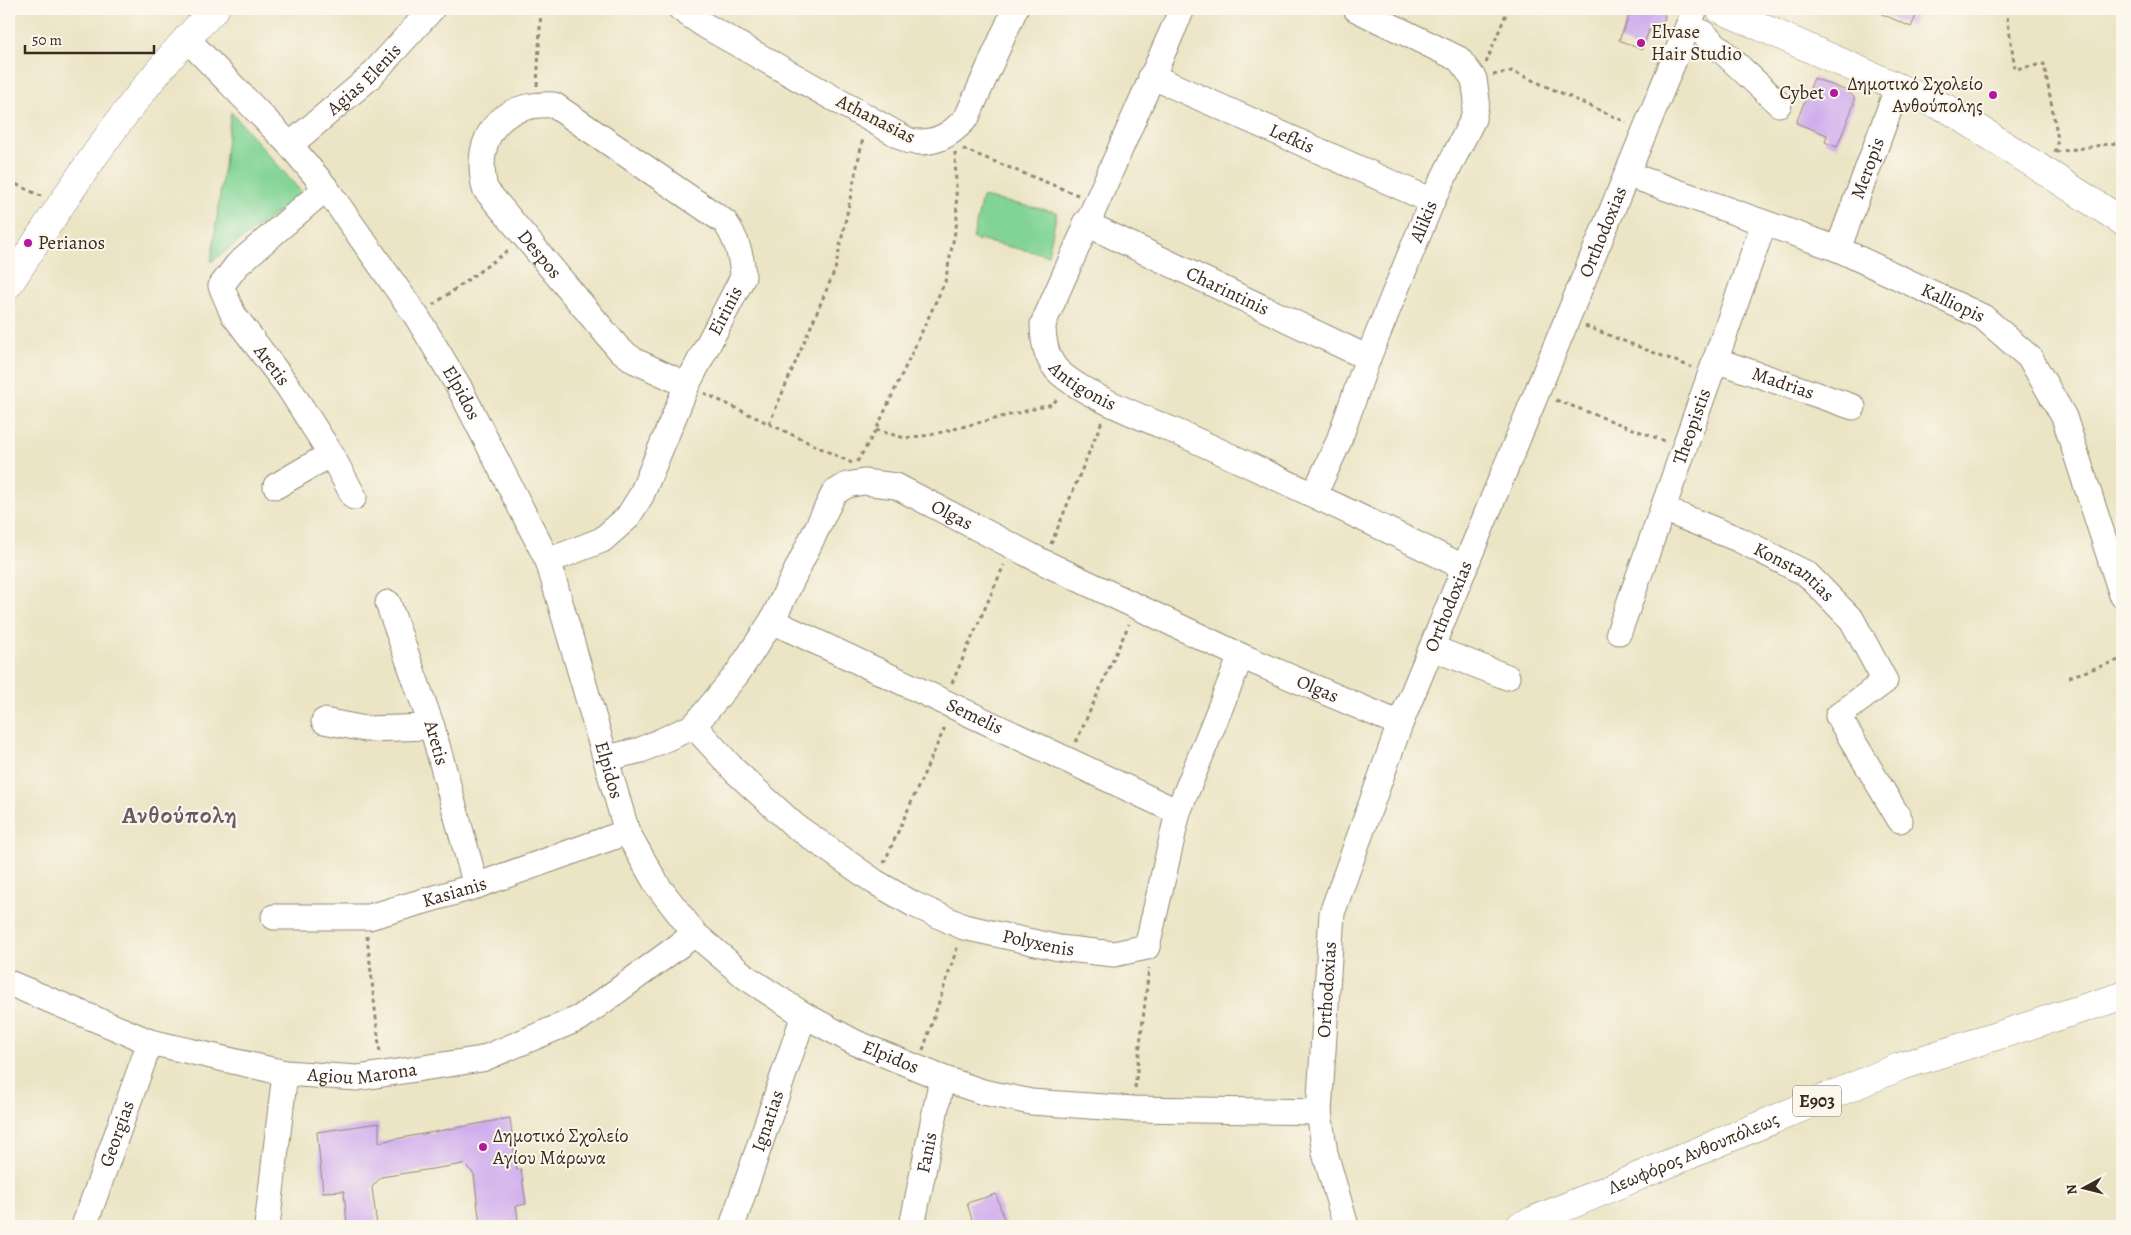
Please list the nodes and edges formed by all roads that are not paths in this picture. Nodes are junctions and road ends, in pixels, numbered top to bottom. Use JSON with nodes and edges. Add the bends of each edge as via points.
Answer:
{"nodes":[{"id":1,"x":215,"y":9,"type":"edge"},
{"id":2,"x":432,"y":9,"type":"edge"},
{"id":3,"x":681,"y":9,"type":"edge"},
{"id":4,"x":1014,"y":9,"type":"edge"},
{"id":5,"x":1182,"y":9,"type":"edge"},
{"id":6,"x":1356,"y":9,"type":"edge"},
{"id":7,"x":1720,"y":9,"type":"edge"},
{"id":8,"x":1692,"y":18,"type":"edge"},
{"id":9,"x":186,"y":38,"type":"junction"},
{"id":10,"x":1151,"y":76,"type":"junction"},
{"id":11,"x":1898,"y":86,"type":"junction"},
{"id":12,"x":536,"y":104,"type":"joint"},
{"id":13,"x":1779,"y":104,"type":"dead end"},
{"id":14,"x":290,"y":145,"type":"junction"},
{"id":15,"x":1626,"y":174,"type":"junction"},
{"id":16,"x":326,"y":188,"type":"junction"},
{"id":17,"x":1432,"y":201,"type":"junction"},
{"id":18,"x":1090,"y":212,"type":"junction"},
{"id":19,"x":2122,"y":221,"type":"edge"},
{"id":20,"x":1764,"y":223,"type":"junction"},
{"id":21,"x":1838,"y":249,"type":"junction"},
{"id":22,"x":9,"y":284,"type":"edge"},
{"id":23,"x":1368,"y":358,"type":"junction"},
{"id":24,"x":1713,"y":367,"type":"junction"},
{"id":25,"x":686,"y":385,"type":"junction"},
{"id":26,"x":1852,"y":407,"type":"dead end"},
{"id":27,"x":331,"y":454,"type":"junction"},
{"id":28,"x":276,"y":486,"type":"dead end"},
{"id":29,"x":1314,"y":495,"type":"junction"},
{"id":30,"x":354,"y":497,"type":"dead end"},
{"id":31,"x":1663,"y":509,"type":"junction"},
{"id":32,"x":548,"y":561,"type":"junction"},
{"id":33,"x":1464,"y":568,"type":"junction"},
{"id":34,"x":2122,"y":595,"type":"edge"},
{"id":35,"x":388,"y":602,"type":"dead end"},
{"id":36,"x":772,"y":621,"type":"junction"},
{"id":37,"x":1619,"y":632,"type":"dead end"},
{"id":38,"x":1432,"y":648,"type":"junction"},
{"id":39,"x":1241,"y":656,"type":"junction"},
{"id":40,"x":1507,"y":677,"type":"dead end"},
{"id":41,"x":324,"y":721,"type":"dead end"},
{"id":42,"x":1400,"y":724,"type":"junction"},
{"id":43,"x":694,"y":726,"type":"junction"},
{"id":44,"x":432,"y":727,"type":"junction"},
{"id":45,"x":607,"y":758,"type":"junction"},
{"id":46,"x":1178,"y":812,"type":"junction"},
{"id":47,"x":1900,"y":820,"type":"dead end"},
{"id":48,"x":627,"y":832,"type":"junction"},
{"id":49,"x":476,"y":886,"type":"junction"},
{"id":50,"x":274,"y":917,"type":"dead end"},
{"id":51,"x":695,"y":934,"type":"junction"},
{"id":52,"x":9,"y":985,"type":"edge"},
{"id":53,"x":2122,"y":996,"type":"edge"},
{"id":54,"x":804,"y":1015,"type":"junction"},
{"id":55,"x":150,"y":1042,"type":"junction"},
{"id":56,"x":285,"y":1073,"type":"junction"},
{"id":57,"x":942,"y":1078,"type":"junction"},
{"id":58,"x":1319,"y":1112,"type":"junction"},
{"id":59,"x":84,"y":1226,"type":"edge"},
{"id":60,"x":267,"y":1226,"type":"edge"},
{"id":61,"x":732,"y":1226,"type":"edge"},
{"id":62,"x":912,"y":1226,"type":"edge"},
{"id":63,"x":1346,"y":1226,"type":"edge"},
{"id":64,"x":1520,"y":1226,"type":"edge"}],
"edges":[{"from":1,"to":9,"type":"main road"},
{"from":2,"to":14,"type":"street","name":"Agias Elenis","via":[[369,78]]},
{"from":3,"to":4,"type":"street","name":"Athanasias","via":[[909,141],[924,143],[954,132],[967,117]]},
{"from":5,"to":10,"type":"street","name":"Antigonis"},
{"from":6,"to":17,"type":"street","name":"Alikis","via":[[1460,59],[1474,79],[1477,100],[1473,119]]},
{"from":7,"to":11,"type":"main road"},
{"from":8,"to":13,"type":"street"},
{"from":8,"to":15,"type":"street","name":"Orthodoxias"},
{"from":9,"to":14,"type":"street","name":"Elpidos"},
{"from":9,"to":22,"type":"main road","via":[[83,169]]},
{"from":10,"to":17,"type":"street","name":"Lefkis"},
{"from":10,"to":18,"type":"street","name":"Antigonis"},
{"from":11,"to":19,"type":"main road","via":[[2053,164]]},
{"from":11,"to":21,"type":"street","name":"Meropis"},
{"from":12,"to":25,"type":"street","name":"Despos","via":[[504,116],[492,128],[483,146],[480,171],[484,189],[619,349],[635,361]]},
{"from":12,"to":25,"type":"street","name":"Eirinis","via":[[554,105],[725,222],[735,236],[743,277]]},
{"from":14,"to":16,"type":"street","name":"Elpidos"},
{"from":15,"to":20,"type":"street","name":"Kalliopis"},
{"from":15,"to":33,"type":"street","name":"Orthodoxias"},
{"from":16,"to":27,"type":"street","name":"Aretis","via":[[237,265],[221,286],[234,314],[289,388]]},
{"from":16,"to":32,"type":"street","name":"Elpidos","via":[[417,317],[459,387]]},
{"from":17,"to":23,"type":"street","name":"Alikis"},
{"from":18,"to":23,"type":"street","name":"Charintinis"},
{"from":18,"to":29,"type":"street","name":"Antigonis","via":[[1043,324],[1043,343],[1058,371],[1110,402]]},
{"from":20,"to":21,"type":"street","name":"Kalliopis"},
{"from":20,"to":24,"type":"street","name":"Theopistis"},
{"from":21,"to":34,"type":"street","name":"Kalliopis","via":[[1983,317],[2030,358],[2064,417]]},
{"from":23,"to":29,"type":"street","name":"Alikis","via":[[1338,443]]},
{"from":24,"to":26,"type":"street","name":"Madrias"},
{"from":24,"to":31,"type":"street","name":"Theopistis"},
{"from":25,"to":32,"type":"street","name":"Eirinis","via":[[641,496],[627,518],[602,540]]},
{"from":27,"to":28,"type":"street"},
{"from":27,"to":30,"type":"street","name":"Aretis"},
{"from":29,"to":33,"type":"street","name":"Antigonis"},
{"from":31,"to":37,"type":"street","name":"Theopistis"},
{"from":31,"to":47,"type":"street","name":"Konstantias","via":[[1740,540],[1807,574],[1852,620],[1885,681],[1838,716]]},
{"from":32,"to":45,"type":"street","name":"Elpidos","via":[[577,667]]},
{"from":33,"to":38,"type":"street","name":"Orthodoxias"},
{"from":35,"to":44,"type":"street","name":"Aretis"},
{"from":36,"to":39,"type":"street","name":"Olgas","via":[[834,492],[847,484],[864,482],[896,486],[1043,562]]},
{"from":36,"to":43,"type":"street","name":"Olgas","via":[[737,674]]},
{"from":36,"to":46,"type":"street","name":"Semelis"},
{"from":38,"to":40,"type":"street"},
{"from":38,"to":42,"type":"street","name":"Orthodoxias"},
{"from":39,"to":42,"type":"street","name":"Olgas"},
{"from":39,"to":46,"type":"street"},
{"from":41,"to":44,"type":"street","via":[[365,729]]},
{"from":42,"to":58,"type":"street","name":"Orthodoxias","via":[[1332,913]]},
{"from":43,"to":45,"type":"street","name":"Olgas","via":[[641,750]]},
{"from":43,"to":46,"type":"street","name":"Polyxenis","via":[[794,825],[875,882],[964,927],[1059,948],[1114,954],[1147,947]]},
{"from":44,"to":49,"type":"street","name":"Aretis"},
{"from":45,"to":48,"type":"street","name":"Elpidos"},
{"from":48,"to":49,"type":"street","name":"Kasianis"},
{"from":48,"to":51,"type":"street","name":"Elpidos","via":[[657,885]]},
{"from":49,"to":50,"type":"street","name":"Kasianis","via":[[365,917]]},
{"from":51,"to":54,"type":"street","name":"Elpidos","via":[[748,978]]},
{"from":51,"to":56,"type":"street","name":"Agiou Marona","via":[[580,1018],[482,1059],[349,1078]]},
{"from":52,"to":55,"type":"street","name":"Agiou Marona"},
{"from":53,"to":64,"type":"main road","name":"Λεωφόρος Ανθουπόλεως","number":"E903","via":[[1899,1067]]},
{"from":54,"to":57,"type":"street","name":"Elpidos","via":[[854,1042]]},
{"from":54,"to":61,"type":"street","name":"Ignatias"},
{"from":55,"to":56,"type":"street","name":"Agiou Marona"},
{"from":55,"to":59,"type":"street","name":"Georgias"},
{"from":56,"to":60,"type":"street"},
{"from":57,"to":58,"type":"street","name":"Elpidos","via":[[984,1092],[1032,1102],[1133,1109]]},
{"from":57,"to":62,"type":"street","name":"Fanis"},
{"from":58,"to":63,"type":"street","name":"Orthodoxias","via":[[1324,1153]]}]}
